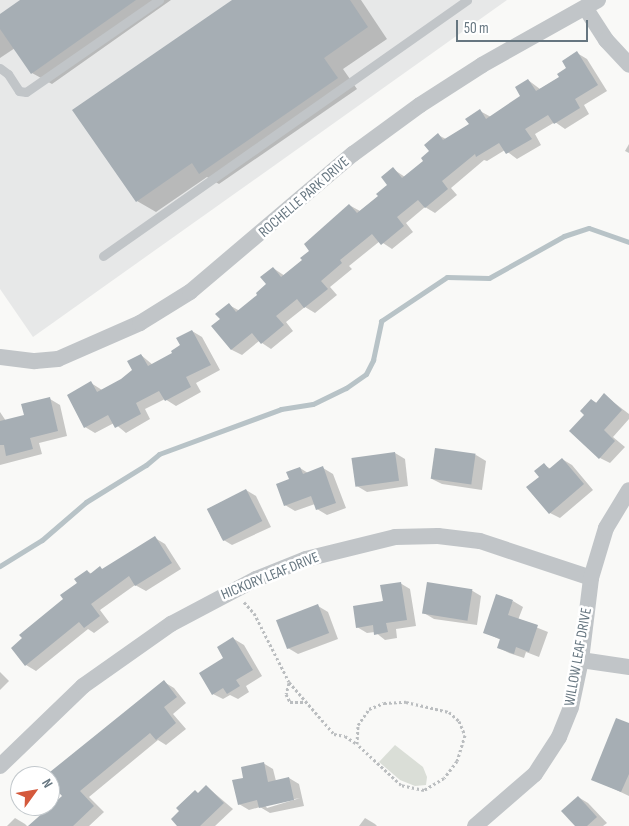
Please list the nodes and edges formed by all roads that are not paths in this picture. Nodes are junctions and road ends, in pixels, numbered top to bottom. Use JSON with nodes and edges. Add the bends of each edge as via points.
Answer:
{"nodes":[{"id":1,"x":160,"y":0,"type":"edge"},
{"id":2,"x":467,"y":0,"type":"edge"},
{"id":3,"x":592,"y":4,"type":"edge"},
{"id":4,"x":629,"y":65,"type":"edge"},
{"id":5,"x":0,"y":68,"type":"edge"},
{"id":6,"x":103,"y":256,"type":"dead end"},
{"id":7,"x":0,"y":357,"type":"edge"},
{"id":8,"x":629,"y":490,"type":"edge"},
{"id":9,"x":591,"y":578,"type":"junction"},
{"id":10,"x":581,"y":660,"type":"junction"},
{"id":11,"x":629,"y":667,"type":"edge"},
{"id":12,"x":0,"y":766,"type":"edge"},
{"id":13,"x":475,"y":826,"type":"edge"}],
"edges":[{"from":1,"to":5,"type":"lane","via":[[26,92],[19,91]]},
{"from":2,"to":6,"type":"lane"},
{"from":3,"to":4,"type":"street","via":[[606,40]]},
{"from":3,"to":7,"type":"street","name":"ROCHELLE PARK DRIVE","via":[[482,65],[420,105],[353,154],[198,286],[140,323],[58,359],[34,361]]},
{"from":8,"to":9,"type":"street","name":"WILLOW LEAF DRIVE","via":[[606,528]]},
{"from":9,"to":10,"type":"street","name":"WILLOW LEAF DRIVE"},
{"from":9,"to":12,"type":"street","name":"HICKORY LEAF DRIVE","via":[[480,541],[438,536],[395,537],[306,559],[236,589],[171,624],[83,686]]},
{"from":10,"to":11,"type":"street"},
{"from":10,"to":13,"type":"street","name":"WILLOW LEAF DRIVE","via":[[571,707],[559,737],[536,774]]}]}
